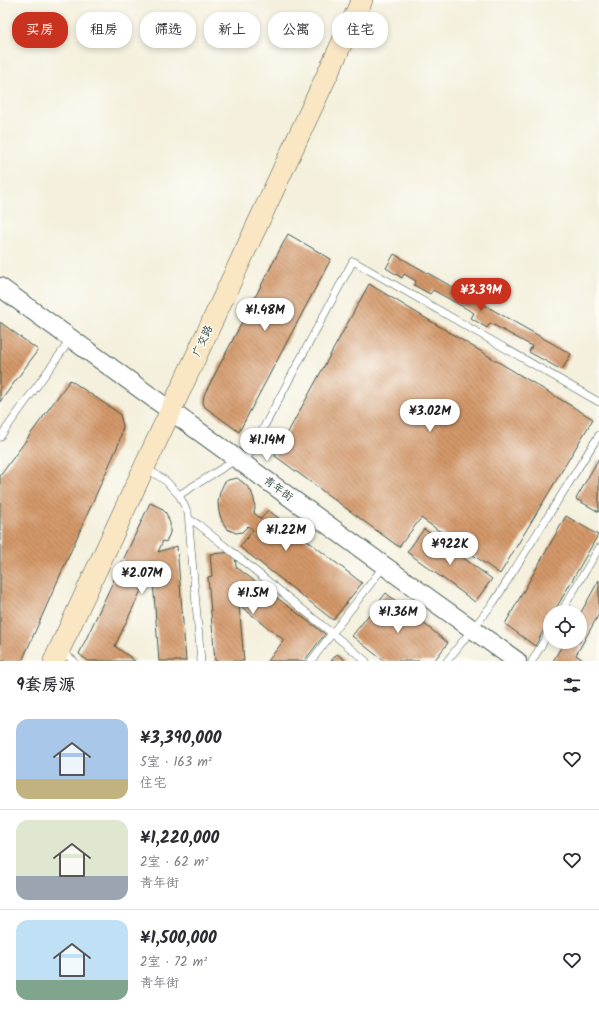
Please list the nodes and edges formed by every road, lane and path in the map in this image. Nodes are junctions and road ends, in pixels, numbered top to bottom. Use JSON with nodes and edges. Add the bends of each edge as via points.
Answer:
{"nodes":[{"id":1,"x":362,"y":0,"type":"edge"},
{"id":2,"x":0,"y":287,"type":"edge"},
{"id":3,"x":71,"y":339,"type":"junction"},
{"id":4,"x":599,"y":402,"type":"edge"},
{"id":5,"x":170,"y":411,"type":"junction"},
{"id":6,"x":599,"y":435,"type":"edge"},
{"id":7,"x":0,"y":437,"type":"edge"},
{"id":8,"x":240,"y":462,"type":"junction"},
{"id":9,"x":144,"y":467,"type":"junction"},
{"id":10,"x":179,"y":496,"type":"junction"},
{"id":11,"x":189,"y":519,"type":"junction"},
{"id":12,"x":599,"y":548,"type":"edge"},
{"id":13,"x":384,"y":566,"type":"junction"},
{"id":14,"x":565,"y":605,"type":"edge"},
{"id":15,"x":472,"y":629,"type":"junction"},
{"id":16,"x":332,"y":633,"type":"junction"},
{"id":17,"x":543,"y":643,"type":"edge"},
{"id":18,"x":62,"y":657,"type":"edge"},
{"id":19,"x":201,"y":661,"type":"edge"},
{"id":20,"x":311,"y":661,"type":"edge"},
{"id":21,"x":366,"y":661,"type":"edge"},
{"id":22,"x":448,"y":661,"type":"edge"},
{"id":23,"x":517,"y":661,"type":"edge"},
{"id":24,"x":532,"y":661,"type":"edge"}],
"edges":[{"from":1,"to":5,"type":"main road","name":"广交路"},
{"from":2,"to":3,"type":"street","name":"青年街"},
{"from":3,"to":5,"type":"street","name":"青年街"},
{"from":3,"to":7,"type":"lane"},
{"from":4,"to":8,"type":"lane","via":[[353,261]]},
{"from":5,"to":8,"type":"street","name":"青年街"},
{"from":5,"to":9,"type":"main road","name":"广交路"},
{"from":6,"to":15,"type":"lane","via":[[494,602]]},
{"from":8,"to":10,"type":"lane"},
{"from":8,"to":13,"type":"street","name":"青年街"},
{"from":9,"to":10,"type":"lane","via":[[166,481]]},
{"from":9,"to":18,"type":"main road","name":"广交路"},
{"from":10,"to":11,"type":"lane"},
{"from":11,"to":16,"type":"lane"},
{"from":11,"to":19,"type":"lane"},
{"from":12,"to":14,"type":"lane"},
{"from":13,"to":15,"type":"street","name":"青年街"},
{"from":13,"to":16,"type":"lane"},
{"from":15,"to":22,"type":"lane"},
{"from":15,"to":23,"type":"street","name":"青年街"},
{"from":16,"to":20,"type":"lane"},
{"from":16,"to":21,"type":"lane"},
{"from":17,"to":24,"type":"lane"}]}
